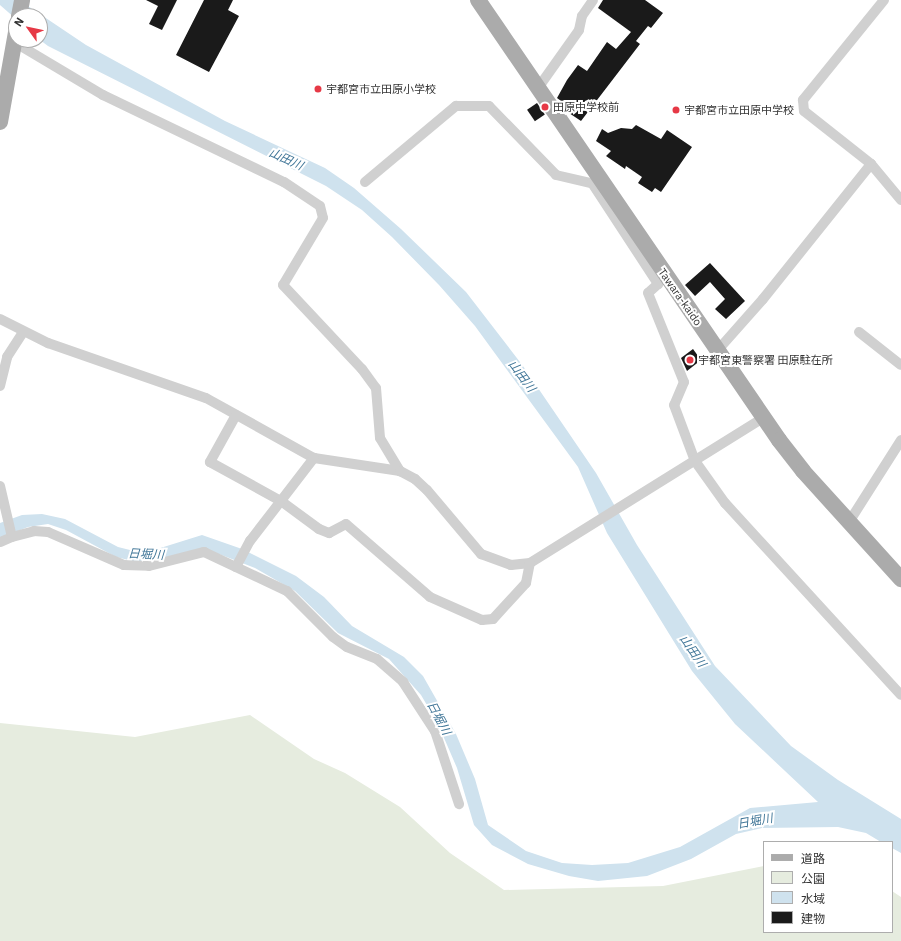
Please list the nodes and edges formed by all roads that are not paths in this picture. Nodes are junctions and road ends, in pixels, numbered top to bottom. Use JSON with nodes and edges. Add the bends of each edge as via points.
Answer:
{"nodes":[{"id":1,"x":478,"y":0,"type":"edge"},
{"id":2,"x":593,"y":0,"type":"edge"},
{"id":3,"x":884,"y":0,"type":"edge"},
{"id":4,"x":13,"y":48,"type":"edge"},
{"id":5,"x":33,"y":48,"type":"edge"},
{"id":6,"x":538,"y":88,"type":"junction"},
{"id":7,"x":0,"y":122,"type":"edge"},
{"id":8,"x":871,"y":164,"type":"junction"},
{"id":9,"x":365,"y":182,"type":"dead end"},
{"id":10,"x":901,"y":200,"type":"edge"},
{"id":11,"x":0,"y":320,"type":"edge"},
{"id":12,"x":23,"y":332,"type":"junction"},
{"id":13,"x":859,"y":332,"type":"dead end"},
{"id":14,"x":717,"y":351,"type":"junction"},
{"id":15,"x":901,"y":365,"type":"edge"},
{"id":16,"x":0,"y":386,"type":"edge"},
{"id":17,"x":236,"y":415,"type":"junction"},
{"id":18,"x":763,"y":418,"type":"junction"},
{"id":19,"x":901,"y":440,"type":"edge"},
{"id":20,"x":314,"y":458,"type":"junction"},
{"id":21,"x":695,"y":461,"type":"junction"},
{"id":22,"x":400,"y":472,"type":"junction"},
{"id":23,"x":0,"y":486,"type":"edge"},
{"id":24,"x":281,"y":501,"type":"junction"},
{"id":25,"x":849,"y":522,"type":"junction"},
{"id":26,"x":12,"y":537,"type":"junction"},
{"id":27,"x":0,"y":542,"type":"edge"},
{"id":28,"x":530,"y":564,"type":"junction"},
{"id":29,"x":236,"y":567,"type":"junction"},
{"id":30,"x":901,"y":579,"type":"edge"},
{"id":31,"x":901,"y":695,"type":"edge"},
{"id":32,"x":459,"y":804,"type":"dead end"}],
"edges":[{"from":1,"to":6,"type":"main road","name":"Tawara-kaido"},
{"from":2,"to":6,"type":"street","via":[[582,16],[579,30]]},
{"from":3,"to":8,"type":"street","via":[[803,100],[804,111]]},
{"from":4,"to":7,"type":"main road"},
{"from":5,"to":22,"type":"street","via":[[103,95],[284,182],[320,206],[323,218],[283,285],[362,369],[376,388],[380,438]]},
{"from":6,"to":14,"type":"main road","name":"Tawara-kaido"},
{"from":8,"to":10,"type":"street"},
{"from":8,"to":14,"type":"street","via":[[768,294]]},
{"from":9,"to":21,"type":"street","via":[[456,106],[489,106],[556,175],[592,183],[658,284],[648,293],[684,382],[674,405]]},
{"from":11,"to":12,"type":"street"},
{"from":12,"to":16,"type":"street","via":[[7,357]]},
{"from":12,"to":17,"type":"street","via":[[206,398]]},
{"from":13,"to":15,"type":"street"},
{"from":14,"to":18,"type":"main road","name":"Tawara-kaido"},
{"from":17,"to":20,"type":"street"},
{"from":17,"to":24,"type":"street","via":[[210,462]]},
{"from":18,"to":21,"type":"street"},
{"from":18,"to":25,"type":"main road","name":"Tawara-kaido","via":[[803,471]]},
{"from":19,"to":25,"type":"street"},
{"from":20,"to":22,"type":"street"},
{"from":20,"to":24,"type":"street"},
{"from":21,"to":28,"type":"street"},
{"from":21,"to":31,"type":"street","via":[[725,503]]},
{"from":22,"to":28,"type":"street","via":[[415,479],[427,490],[481,554],[511,566]]},
{"from":23,"to":26,"type":"street"},
{"from":24,"to":28,"type":"street","via":[[319,529],[329,533],[346,524],[430,597],[482,620],[493,618],[526,583]]},
{"from":24,"to":29,"type":"street","via":[[250,541]]},
{"from":25,"to":30,"type":"main road","name":"Tawara-kaido"},
{"from":26,"to":27,"type":"street"},
{"from":26,"to":29,"type":"street","via":[[34,531],[48,532],[124,565],[149,566],[204,552]]},
{"from":29,"to":32,"type":"street","via":[[287,591],[333,637],[390,668],[403,682],[435,731]]}]}
